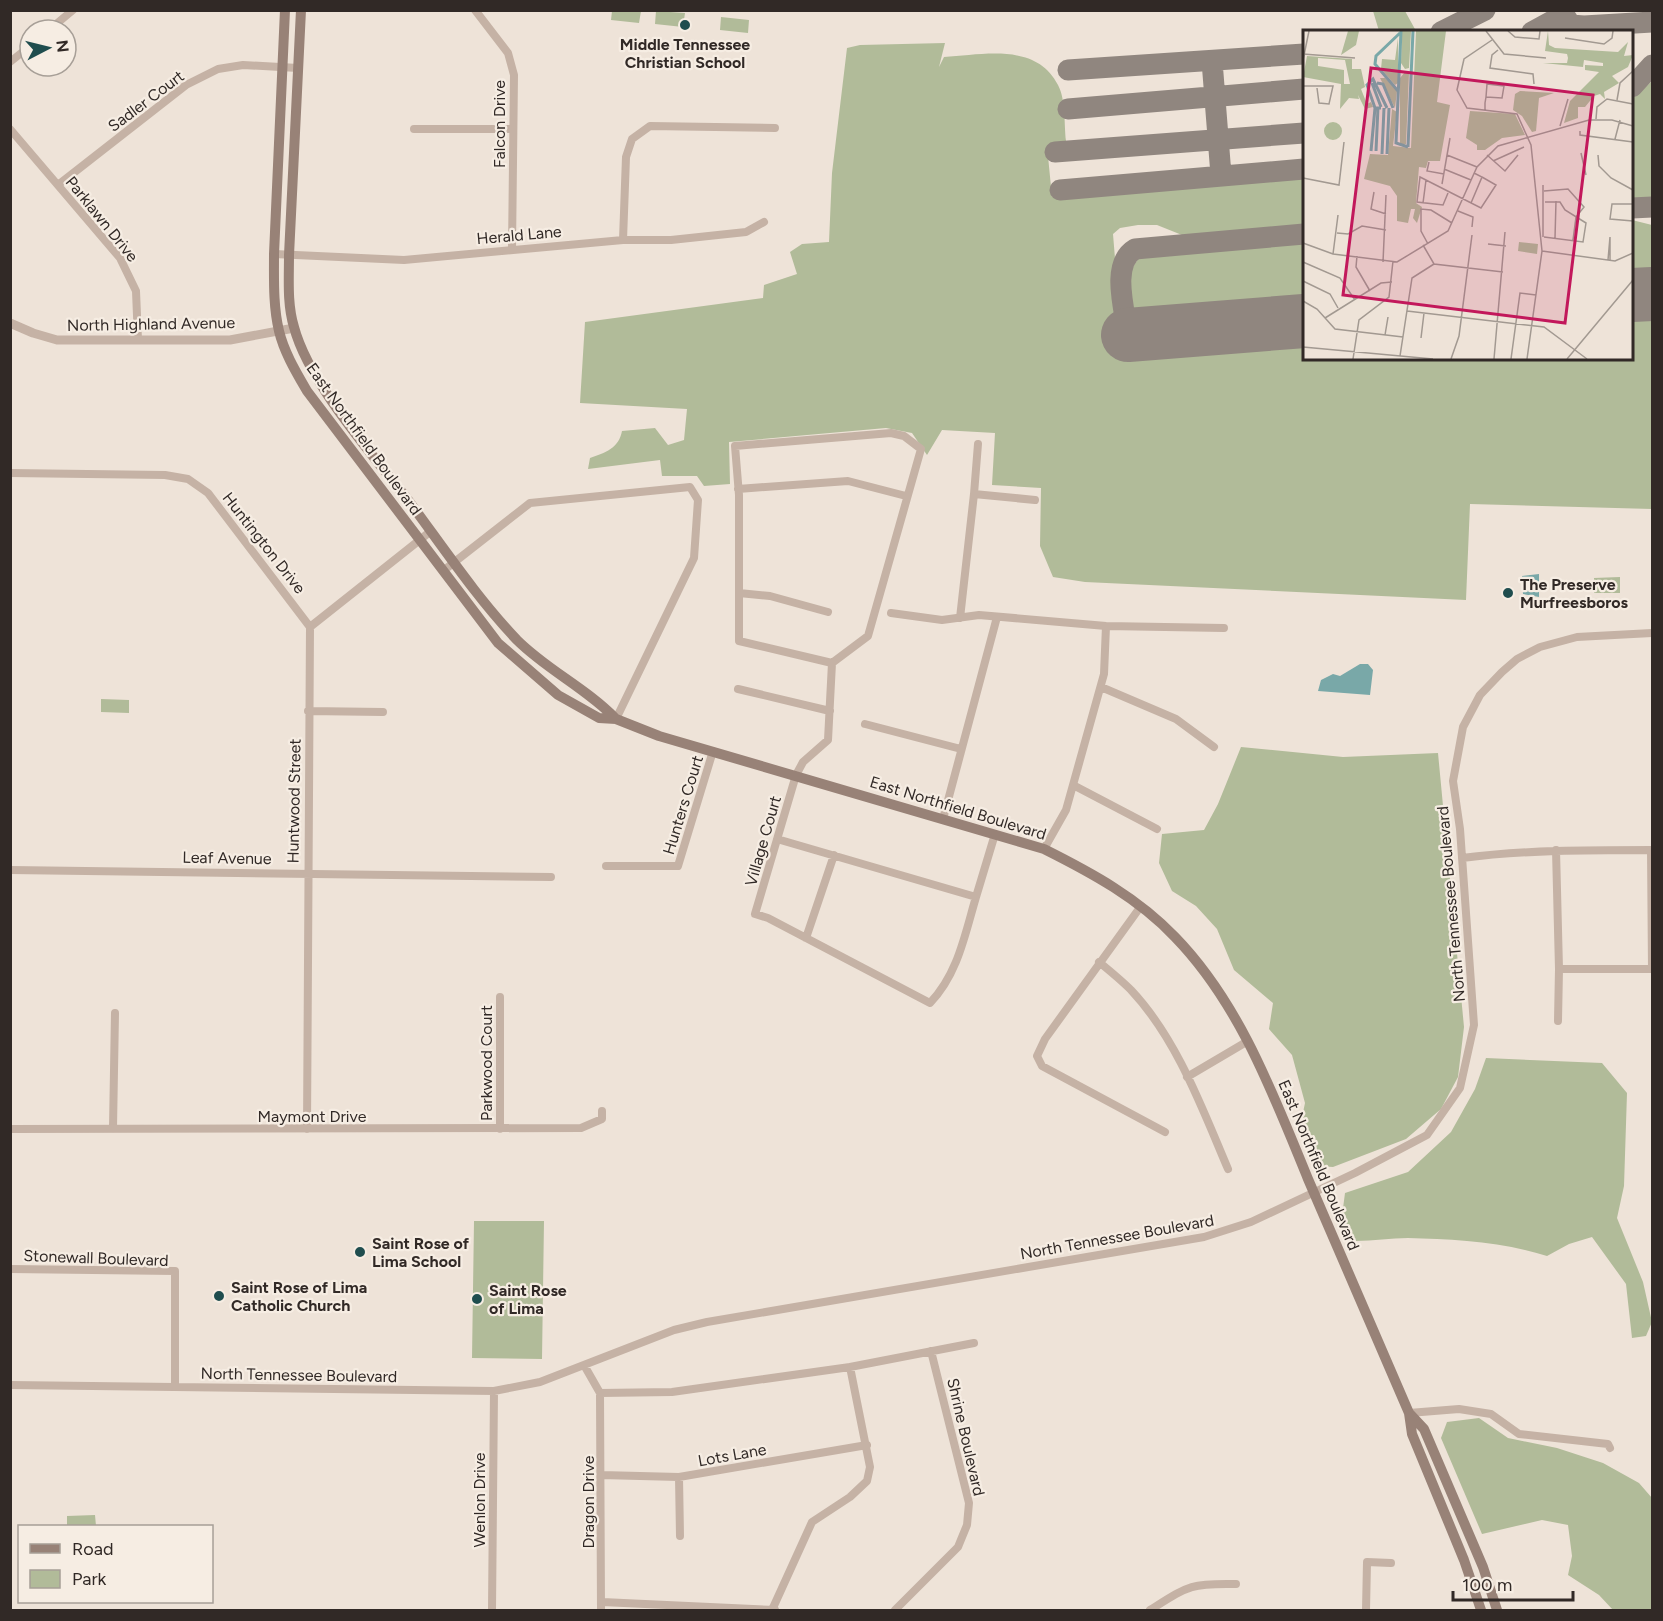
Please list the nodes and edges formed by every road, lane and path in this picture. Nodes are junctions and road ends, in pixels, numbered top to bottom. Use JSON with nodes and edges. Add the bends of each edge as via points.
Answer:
{"nodes":[{"id":1,"x":285,"y":10,"type":"edge"},
{"id":2,"x":302,"y":10,"type":"edge"},
{"id":3,"x":475,"y":10,"type":"edge"},
{"id":4,"x":282,"y":67,"type":"junction"},
{"id":5,"x":298,"y":68,"type":"junction"},
{"id":6,"x":775,"y":128,"type":"dead end"},
{"id":7,"x":10,"y":129,"type":"edge"},
{"id":8,"x":414,"y":129,"type":"dead end"},
{"id":9,"x":513,"y":129,"type":"junction"},
{"id":10,"x":58,"y":185,"type":"junction"},
{"id":11,"x":764,"y":222,"type":"dead end"},
{"id":12,"x":624,"y":240,"type":"junction"},
{"id":13,"x":512,"y":249,"type":"junction"},
{"id":14,"x":273,"y":254,"type":"junction"},
{"id":15,"x":289,"y":255,"type":"junction"},
{"id":16,"x":10,"y":322,"type":"edge"},
{"id":17,"x":294,"y":328,"type":"junction"},
{"id":18,"x":279,"y":330,"type":"junction"},
{"id":19,"x":138,"y":340,"type":"junction"},
{"id":20,"x":978,"y":444,"type":"dead end"},
{"id":21,"x":10,"y":473,"type":"edge"},
{"id":22,"x":738,"y":489,"type":"junction"},
{"id":23,"x":974,"y":494,"type":"junction"},
{"id":24,"x":906,"y":496,"type":"junction"},
{"id":25,"x":1035,"y":500,"type":"dead end"},
{"id":26,"x":431,"y":531,"type":"junction"},
{"id":27,"x":420,"y":540,"type":"junction"},
{"id":28,"x":454,"y":561,"type":"junction"},
{"id":29,"x":443,"y":571,"type":"junction"},
{"id":30,"x":739,"y":593,"type":"junction"},
{"id":31,"x":828,"y":612,"type":"dead end"},
{"id":32,"x":891,"y":613,"type":"dead end"},
{"id":33,"x":997,"y":617,"type":"junction"},
{"id":34,"x":960,"y":618,"type":"junction"},
{"id":35,"x":1106,"y":626,"type":"junction"},
{"id":36,"x":310,"y":627,"type":"junction"},
{"id":37,"x":1224,"y":628,"type":"dead end"},
{"id":38,"x":1653,"y":633,"type":"edge"},
{"id":39,"x":832,"y":663,"type":"junction"},
{"id":40,"x":1101,"y":687,"type":"junction"},
{"id":41,"x":738,"y":689,"type":"dead end"},
{"id":42,"x":308,"y":711,"type":"junction"},
{"id":43,"x":830,"y":711,"type":"junction"},
{"id":44,"x":383,"y":712,"type":"dead end"},
{"id":45,"x":616,"y":719,"type":"junction"},
{"id":46,"x":865,"y":724,"type":"dead end"},
{"id":47,"x":1214,"y":747,"type":"dead end"},
{"id":48,"x":961,"y":749,"type":"junction"},
{"id":49,"x":713,"y":751,"type":"junction"},
{"id":50,"x":796,"y":775,"type":"junction"},
{"id":51,"x":1073,"y":785,"type":"junction"},
{"id":52,"x":943,"y":819,"type":"junction"},
{"id":53,"x":1157,"y":829,"type":"dead end"},
{"id":54,"x":995,"y":834,"type":"junction"},
{"id":55,"x":777,"y":839,"type":"junction"},
{"id":56,"x":1044,"y":849,"type":"junction"},
{"id":57,"x":1556,"y":850,"type":"junction"},
{"id":58,"x":1652,"y":850,"type":"edge"},
{"id":59,"x":834,"y":855,"type":"junction"},
{"id":60,"x":1462,"y":858,"type":"junction"},
{"id":61,"x":606,"y":866,"type":"dead end"},
{"id":62,"x":10,"y":870,"type":"edge"},
{"id":63,"x":307,"y":873,"type":"junction"},
{"id":64,"x":551,"y":877,"type":"dead end"},
{"id":65,"x":976,"y":897,"type":"junction"},
{"id":66,"x":1141,"y":906,"type":"junction"},
{"id":67,"x":806,"y":938,"type":"junction"},
{"id":68,"x":1099,"y":962,"type":"junction"},
{"id":69,"x":1559,"y":969,"type":"junction"},
{"id":70,"x":500,"y":997,"type":"dead end"},
{"id":71,"x":115,"y":1014,"type":"dead end"},
{"id":72,"x":1558,"y":1021,"type":"dead end"},
{"id":73,"x":1248,"y":1041,"type":"junction"},
{"id":74,"x":1187,"y":1077,"type":"junction"},
{"id":75,"x":602,"y":1111,"type":"dead end"},
{"id":76,"x":113,"y":1128,"type":"junction"},
{"id":77,"x":10,"y":1129,"type":"edge"},
{"id":78,"x":500,"y":1129,"type":"junction"},
{"id":79,"x":307,"y":1130,"type":"junction"},
{"id":80,"x":1165,"y":1132,"type":"dead end"},
{"id":81,"x":1228,"y":1169,"type":"dead end"},
{"id":82,"x":1314,"y":1192,"type":"junction"},
{"id":83,"x":10,"y":1269,"type":"edge"},
{"id":84,"x":974,"y":1343,"type":"dead end"},
{"id":85,"x":931,"y":1351,"type":"junction"},
{"id":86,"x":584,"y":1365,"type":"junction"},
{"id":87,"x":850,"y":1367,"type":"junction"},
{"id":88,"x":10,"y":1385,"type":"edge"},
{"id":89,"x":175,"y":1387,"type":"junction"},
{"id":90,"x":494,"y":1391,"type":"junction"},
{"id":91,"x":600,"y":1393,"type":"junction"},
{"id":92,"x":1409,"y":1413,"type":"junction"},
{"id":93,"x":867,"y":1445,"type":"junction"},
{"id":94,"x":1610,"y":1448,"type":"dead end"},
{"id":95,"x":601,"y":1475,"type":"junction"},
{"id":96,"x":679,"y":1477,"type":"junction"},
{"id":97,"x":680,"y":1536,"type":"dead end"},
{"id":98,"x":1391,"y":1563,"type":"dead end"},
{"id":99,"x":1236,"y":1584,"type":"dead end"},
{"id":100,"x":602,"y":1606,"type":"edge"},
{"id":101,"x":774,"y":1610,"type":"edge"},
{"id":102,"x":492,"y":1611,"type":"edge"},
{"id":103,"x":895,"y":1611,"type":"edge"},
{"id":104,"x":1150,"y":1611,"type":"edge"},
{"id":105,"x":1366,"y":1611,"type":"edge"},
{"id":106,"x":1481,"y":1611,"type":"edge"},
{"id":107,"x":1497,"y":1611,"type":"edge"}],
"edges":[{"from":1,"to":4,"type":"main road","name":"East Northfield Boulevard"},
{"from":2,"to":5,"type":"main road","name":"East Northfield Boulevard"},
{"from":3,"to":9,"type":"street","name":"Falcon Drive","via":[[508,53],[513,75]]},
{"from":4,"to":5,"type":"street","name":"Sadler Court"},
{"from":4,"to":10,"type":"street","name":"Sadler Court","via":[[243,64],[218,69],[186,85]]},
{"from":4,"to":14,"type":"main road","name":"East Northfield Boulevard"},
{"from":5,"to":15,"type":"main road","name":"East Northfield Boulevard"},
{"from":6,"to":12,"type":"street","via":[[650,126],[632,139],[626,157]]},
{"from":7,"to":10,"type":"street","name":"Parklawn Drive"},
{"from":8,"to":9,"type":"street"},
{"from":9,"to":13,"type":"street","name":"Falcon Drive"},
{"from":10,"to":19,"type":"street","name":"Parklawn Drive","via":[[120,258],[130,276],[136,291]]},
{"from":11,"to":12,"type":"street","name":"Herald Lane","via":[[746,232],[671,240]]},
{"from":12,"to":13,"type":"street","name":"Herald Lane"},
{"from":13,"to":15,"type":"street","name":"Herald Lane","via":[[404,260]]},
{"from":14,"to":15,"type":"street","name":"Herald Lane"},
{"from":14,"to":18,"type":"main road","name":"East Northfield Boulevard"},
{"from":15,"to":17,"type":"main road","name":"East Northfield Boulevard"},
{"from":16,"to":19,"type":"street","name":"North Highland Avenue","via":[[57,340]]},
{"from":17,"to":18,"type":"street","name":"North Highland Avenue"},
{"from":17,"to":26,"type":"main road","name":"East Northfield Boulevard","via":[[314,372]]},
{"from":18,"to":19,"type":"street","name":"North Highland Avenue","via":[[231,340]]},
{"from":18,"to":27,"type":"main road","name":"East Northfield Boulevard","via":[[307,391]]},
{"from":20,"to":23,"type":"street"},
{"from":21,"to":36,"type":"street","name":"Huntington Drive","via":[[165,475],[188,479],[208,494]]},
{"from":22,"to":24,"type":"street","via":[[848,481]]},
{"from":22,"to":24,"type":"street","via":[[735,446],[891,433],[904,436],[921,449]]},
{"from":22,"to":30,"type":"street"},
{"from":23,"to":25,"type":"street"},
{"from":23,"to":34,"type":"street"},
{"from":24,"to":39,"type":"street","via":[[868,636]]},
{"from":26,"to":27,"type":"street"},
{"from":26,"to":28,"type":"main road","name":"East Northfield Boulevard"},
{"from":27,"to":29,"type":"main road","name":"East Northfield Boulevard"},
{"from":27,"to":36,"type":"street"},
{"from":28,"to":29,"type":"street"},
{"from":28,"to":45,"type":"main road","name":"East Northfield Boulevard","via":[[517,640],[553,672],[600,702]]},
{"from":28,"to":45,"type":"street","via":[[530,503],[690,487],[698,500],[694,558]]},
{"from":29,"to":45,"type":"main road","name":"East Northfield Boulevard","via":[[498,643],[526,669],[558,695],[599,718]]},
{"from":30,"to":31,"type":"street","via":[[770,596]]},
{"from":30,"to":39,"type":"street","via":[[739,641]]},
{"from":32,"to":34,"type":"street","via":[[942,620]]},
{"from":33,"to":34,"type":"street"},
{"from":33,"to":35,"type":"street"},
{"from":33,"to":48,"type":"street"},
{"from":35,"to":37,"type":"street"},
{"from":35,"to":40,"type":"street"},
{"from":36,"to":42,"type":"street","name":"Huntwood Street"},
{"from":38,"to":60,"type":"street","name":"North Tennessee Boulevard","via":[[1577,637],[1540,647],[1517,659],[1480,695],[1462,727],[1454,781]]},
{"from":39,"to":43,"type":"street"},
{"from":40,"to":47,"type":"street","via":[[1176,719]]},
{"from":40,"to":51,"type":"street"},
{"from":41,"to":43,"type":"street"},
{"from":42,"to":44,"type":"street"},
{"from":42,"to":63,"type":"street","name":"Huntwood Street"},
{"from":43,"to":50,"type":"street","via":[[828,740],[802,762]]},
{"from":45,"to":49,"type":"main road","name":"East Northfield Boulevard"},
{"from":46,"to":48,"type":"street"},
{"from":48,"to":52,"type":"street"},
{"from":49,"to":50,"type":"main road","name":"East Northfield Boulevard"},
{"from":49,"to":61,"type":"street","name":"Hunters Court","via":[[678,866]]},
{"from":50,"to":52,"type":"main road","name":"East Northfield Boulevard"},
{"from":50,"to":55,"type":"street","name":"Village Court"},
{"from":51,"to":53,"type":"street"},
{"from":51,"to":56,"type":"street","via":[[1066,810]]},
{"from":52,"to":54,"type":"main road","name":"East Northfield Boulevard"},
{"from":54,"to":56,"type":"main road","name":"East Northfield Boulevard"},
{"from":54,"to":65,"type":"street"},
{"from":55,"to":59,"type":"street"},
{"from":55,"to":67,"type":"street","name":"Village Court","via":[[755,914]]},
{"from":56,"to":66,"type":"main road","name":"East Northfield Boulevard","via":[[1097,875]]},
{"from":57,"to":58,"type":"street"},
{"from":57,"to":60,"type":"street"},
{"from":57,"to":69,"type":"street"},
{"from":58,"to":69,"type":"street","via":[[1652,969]]},
{"from":59,"to":65,"type":"street"},
{"from":59,"to":67,"type":"street"},
{"from":60,"to":82,"type":"street","name":"North Tennessee Boulevard","via":[[1474,1025],[1460,1088],[1427,1135]]},
{"from":62,"to":63,"type":"street","name":"Leaf Avenue"},
{"from":63,"to":64,"type":"street","name":"Leaf Avenue"},
{"from":63,"to":79,"type":"street","name":"Huntwood Street"},
{"from":65,"to":67,"type":"street","via":[[957,961],[930,1003]]},
{"from":66,"to":68,"type":"street"},
{"from":66,"to":73,"type":"main road","name":"East Northfield Boulevard","via":[[1175,937],[1212,980]]},
{"from":68,"to":74,"type":"street","via":[[1131,990],[1161,1028]]},
{"from":68,"to":80,"type":"street","via":[[1037,1056],[1042,1066]]},
{"from":69,"to":72,"type":"street"},
{"from":70,"to":78,"type":"street","name":"Parkwood Court"},
{"from":71,"to":76,"type":"street"},
{"from":73,"to":74,"type":"street"},
{"from":73,"to":82,"type":"main road","name":"East Northfield Boulevard"},
{"from":74,"to":81,"type":"street"},
{"from":75,"to":78,"type":"street","name":"Maymont Drive","via":[[602,1119],[581,1128]]},
{"from":76,"to":77,"type":"street","name":"Maymont Drive"},
{"from":76,"to":79,"type":"street","name":"Maymont Drive"},
{"from":78,"to":79,"type":"street","name":"Maymont Drive"},
{"from":82,"to":86,"type":"street","name":"North Tennessee Boulevard","via":[[1251,1222],[1204,1237],[707,1322],[674,1330]]},
{"from":82,"to":92,"type":"main road","name":"East Northfield Boulevard"},
{"from":83,"to":89,"type":"street","name":"Stonewall Boulevard","via":[[175,1271]]},
{"from":84,"to":85,"type":"street"},
{"from":85,"to":87,"type":"street"},
{"from":85,"to":103,"type":"street","name":"Shrine Boulevard","via":[[969,1503],[967,1525],[958,1547]]},
{"from":86,"to":90,"type":"street","name":"North Tennessee Boulevard","via":[[540,1382]]},
{"from":86,"to":91,"type":"street"},
{"from":87,"to":91,"type":"street","via":[[672,1392]]},
{"from":87,"to":93,"type":"street"},
{"from":88,"to":89,"type":"street","name":"North Tennessee Boulevard"},
{"from":89,"to":90,"type":"street","name":"North Tennessee Boulevard"},
{"from":90,"to":102,"type":"street","name":"Wenlon Drive"},
{"from":91,"to":95,"type":"street","name":"Dragon Drive"},
{"from":92,"to":94,"type":"street","via":[[1459,1409],[1491,1414],[1519,1434],[1608,1444]]},
{"from":92,"to":106,"type":"main road","name":"East Northfield Boulevard","via":[[1412,1434]]},
{"from":92,"to":107,"type":"main road","name":"East Northfield Boulevard","via":[[1428,1438],[1483,1567]]},
{"from":93,"to":96,"type":"street","name":"Lots Lane"},
{"from":93,"to":101,"type":"street","via":[[867,1481],[812,1522]]},
{"from":95,"to":96,"type":"street","name":"Lots Lane"},
{"from":95,"to":100,"type":"street","name":"Dragon Drive"},
{"from":96,"to":97,"type":"street"},
{"from":98,"to":105,"type":"street","via":[[1367,1562]]},
{"from":99,"to":104,"type":"street","via":[[1200,1583]]},
{"from":100,"to":101,"type":"street"}]}
